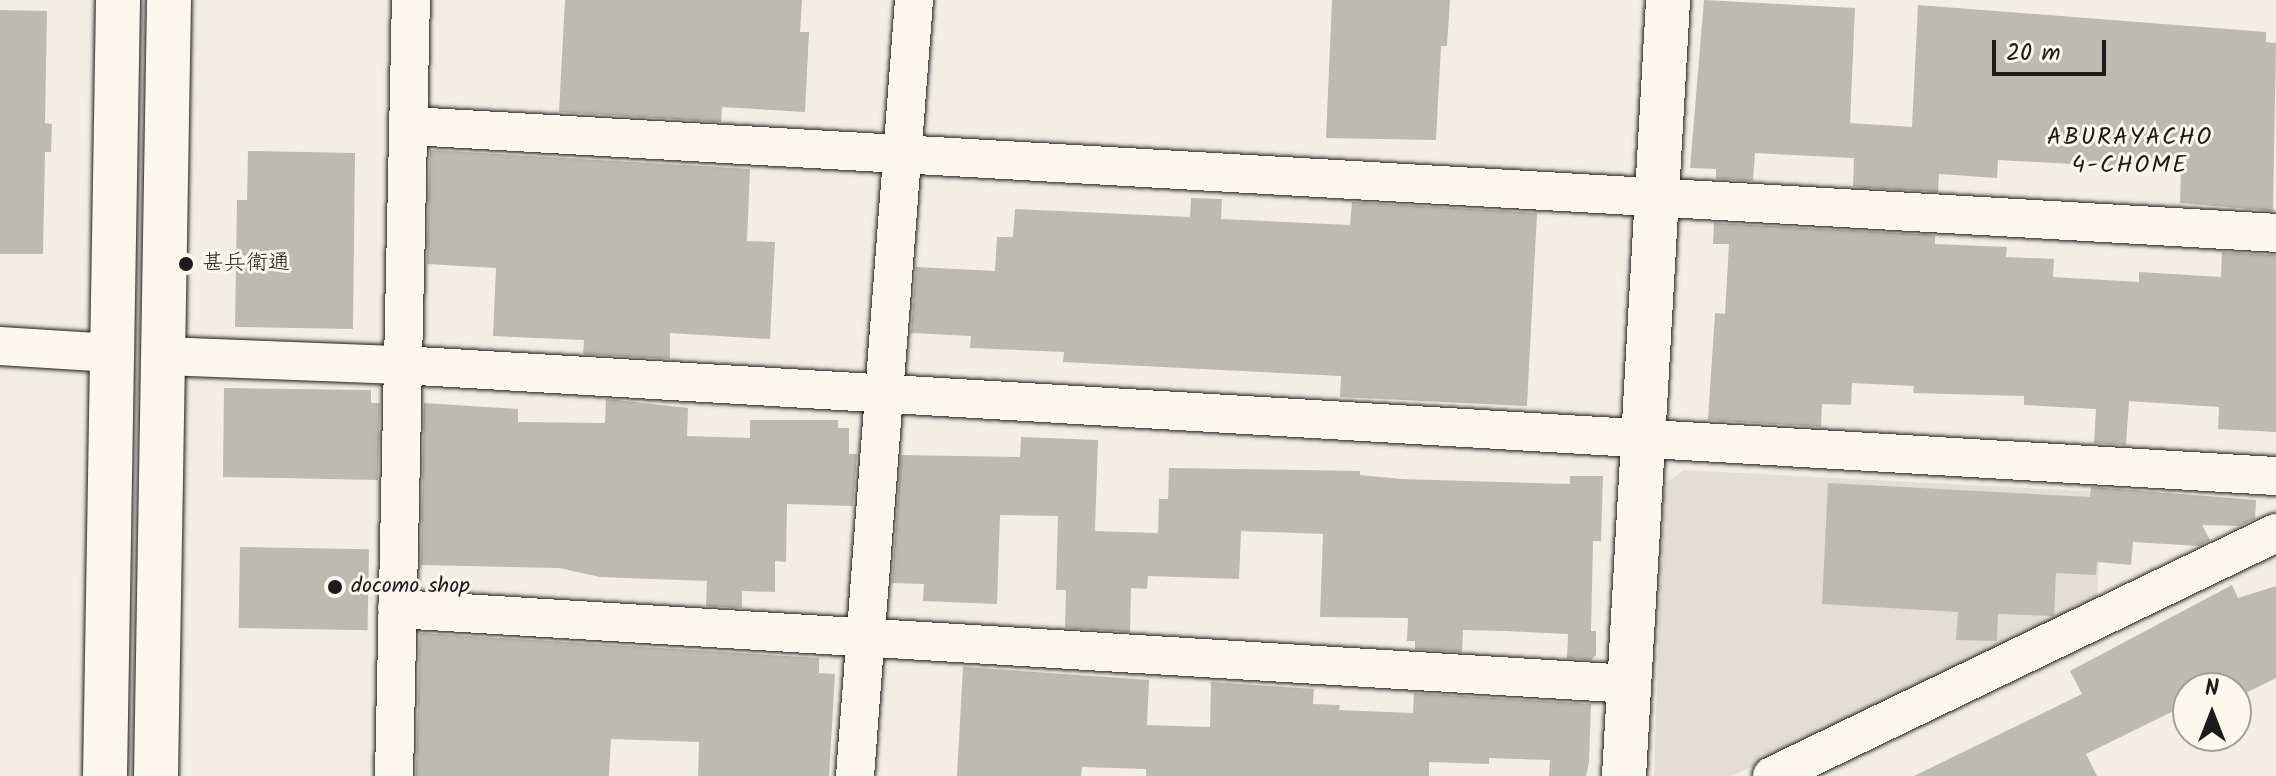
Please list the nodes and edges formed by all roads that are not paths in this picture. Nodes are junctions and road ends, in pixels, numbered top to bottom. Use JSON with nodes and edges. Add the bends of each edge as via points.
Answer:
{"nodes":[{"id":1,"x":118,"y":0,"type":"edge"},
{"id":2,"x":169,"y":0,"type":"edge"},
{"id":3,"x":411,"y":0,"type":"edge"},
{"id":4,"x":914,"y":0,"type":"edge"},
{"id":5,"x":1668,"y":0,"type":"edge"},
{"id":6,"x":411,"y":126,"type":"junction"},
{"id":7,"x":902,"y":155,"type":"junction"},
{"id":8,"x":1657,"y":198,"type":"junction"},
{"id":9,"x":2276,"y":233,"type":"edge"},
{"id":10,"x":0,"y":346,"type":"edge"},
{"id":11,"x":112,"y":353,"type":"junction"},
{"id":12,"x":163,"y":356,"type":"junction"},
{"id":13,"x":401,"y":365,"type":"junction"},
{"id":14,"x":884,"y":395,"type":"junction"},
{"id":15,"x":1643,"y":441,"type":"junction"},
{"id":16,"x":2276,"y":476,"type":"edge"},
{"id":17,"x":2276,"y":533,"type":"edge"},
{"id":18,"x":397,"y":609,"type":"junction"},
{"id":19,"x":866,"y":638,"type":"junction"},
{"id":20,"x":1629,"y":684,"type":"junction"},
{"id":21,"x":105,"y":776,"type":"edge"},
{"id":22,"x":156,"y":776,"type":"edge"},
{"id":23,"x":394,"y":776,"type":"edge"},
{"id":24,"x":855,"y":776,"type":"edge"},
{"id":25,"x":1624,"y":776,"type":"edge"},
{"id":26,"x":1772,"y":776,"type":"edge"}],
"edges":[{"from":1,"to":11,"type":"street"},
{"from":2,"to":12,"type":"street"},
{"from":3,"to":6,"type":"street"},
{"from":4,"to":7,"type":"street"},
{"from":5,"to":8,"type":"street"},
{"from":6,"to":7,"type":"street"},
{"from":6,"to":13,"type":"street"},
{"from":7,"to":8,"type":"street"},
{"from":7,"to":14,"type":"street"},
{"from":8,"to":9,"type":"street"},
{"from":8,"to":15,"type":"street"},
{"from":10,"to":11,"type":"street"},
{"from":11,"to":21,"type":"street"},
{"from":12,"to":13,"type":"street"},
{"from":12,"to":22,"type":"street"},
{"from":13,"to":14,"type":"street"},
{"from":13,"to":18,"type":"street"},
{"from":14,"to":15,"type":"street"},
{"from":14,"to":19,"type":"street"},
{"from":15,"to":16,"type":"street"},
{"from":15,"to":20,"type":"street"},
{"from":17,"to":26,"type":"street"},
{"from":18,"to":19,"type":"street"},
{"from":18,"to":23,"type":"street"},
{"from":19,"to":20,"type":"street"},
{"from":19,"to":24,"type":"street"},
{"from":20,"to":25,"type":"street"}]}
